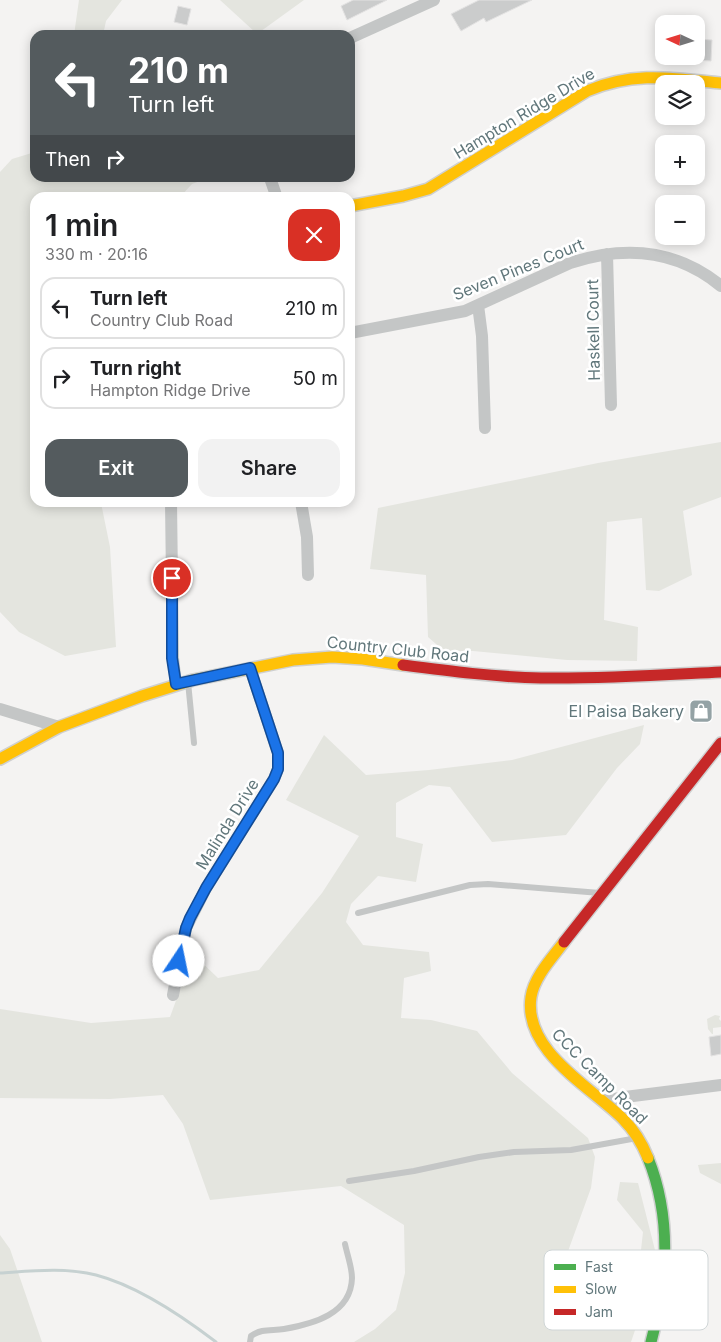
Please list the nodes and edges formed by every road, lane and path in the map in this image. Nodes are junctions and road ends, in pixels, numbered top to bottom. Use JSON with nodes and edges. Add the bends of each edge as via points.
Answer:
{"nodes":[{"id":1,"x":434,"y":0,"type":"edge"},
{"id":2,"x":355,"y":36,"type":"edge"},
{"id":3,"x":721,"y":83,"type":"edge"},
{"id":4,"x":355,"y":205,"type":"edge"},
{"id":5,"x":607,"y":254,"type":"junction"},
{"id":6,"x":721,"y":286,"type":"edge"},
{"id":7,"x":478,"y":305,"type":"junction"},
{"id":8,"x":355,"y":332,"type":"edge"},
{"id":9,"x":611,"y":405,"type":"dead end"},
{"id":10,"x":485,"y":428,"type":"dead end"},
{"id":11,"x":171,"y":507,"type":"edge"},
{"id":12,"x":302,"y":507,"type":"edge"},
{"id":13,"x":308,"y":575,"type":"dead end"},
{"id":14,"x":250,"y":668,"type":"junction"},
{"id":15,"x":721,"y":672,"type":"edge"},
{"id":16,"x":182,"y":683,"type":"junction"},
{"id":17,"x":0,"y":709,"type":"edge"},
{"id":18,"x":59,"y":727,"type":"junction"},
{"id":19,"x":194,"y":743,"type":"dead end"},
{"id":20,"x":721,"y":743,"type":"edge"},
{"id":21,"x":0,"y":759,"type":"edge"},
{"id":22,"x":601,"y":893,"type":"junction"},
{"id":23,"x":358,"y":912,"type":"dead end"},
{"id":24,"x":173,"y":995,"type":"dead end"},
{"id":25,"x":721,"y":1085,"type":"edge"},
{"id":26,"x":604,"y":1101,"type":"junction"},
{"id":27,"x":638,"y":1138,"type":"junction"},
{"id":28,"x":349,"y":1182,"type":"dead end"},
{"id":29,"x":345,"y":1244,"type":"dead end"},
{"id":30,"x":666,"y":1250,"type":"edge"},
{"id":31,"x":250,"y":1342,"type":"edge"}],
"edges":[{"from":1,"to":2,"type":"street"},
{"from":3,"to":4,"type":"street","name":"Hampton Ridge Drive","via":[[634,76],[610,80],[428,189]]},
{"from":5,"to":6,"type":"street","name":"Seven Pines Court","via":[[660,255],[678,260]]},
{"from":5,"to":7,"type":"street","name":"Seven Pines Court","via":[[570,263]]},
{"from":5,"to":9,"type":"street","name":"Haskell Court"},
{"from":7,"to":8,"type":"street","name":"Seven Pines Court"},
{"from":7,"to":10,"type":"street"},
{"from":11,"to":16,"type":"street","via":[[172,658]]},
{"from":12,"to":13,"type":"street"},
{"from":14,"to":15,"type":"street","name":"Country Club Road","via":[[332,657],[539,678]]},
{"from":14,"to":16,"type":"street","name":"Country Club Road"},
{"from":14,"to":24,"type":"street","name":"Malinda Drive","via":[[276,744],[278,769],[190,918]]},
{"from":16,"to":18,"type":"street","name":"Country Club Road"},
{"from":16,"to":19,"type":"lane"},
{"from":17,"to":18,"type":"street"},
{"from":18,"to":21,"type":"street","name":"Country Club Road"},
{"from":20,"to":22,"type":"street","name":"CCC Camp Road"},
{"from":22,"to":23,"type":"lane","via":[[470,885]]},
{"from":22,"to":26,"type":"street","name":"CCC Camp Road","via":[[543,971],[532,995],[530,1009],[534,1030],[547,1050]]},
{"from":25,"to":26,"type":"street"},
{"from":26,"to":27,"type":"street","name":"CCC Camp Road"},
{"from":27,"to":28,"type":"lane","via":[[571,1150],[479,1157]]},
{"from":27,"to":30,"type":"street","name":"CCC Camp Road","via":[[652,1167],[660,1198]]},
{"from":29,"to":31,"type":"lane","via":[[352,1276],[346,1301],[316,1321],[261,1330],[251,1336]]}]}
